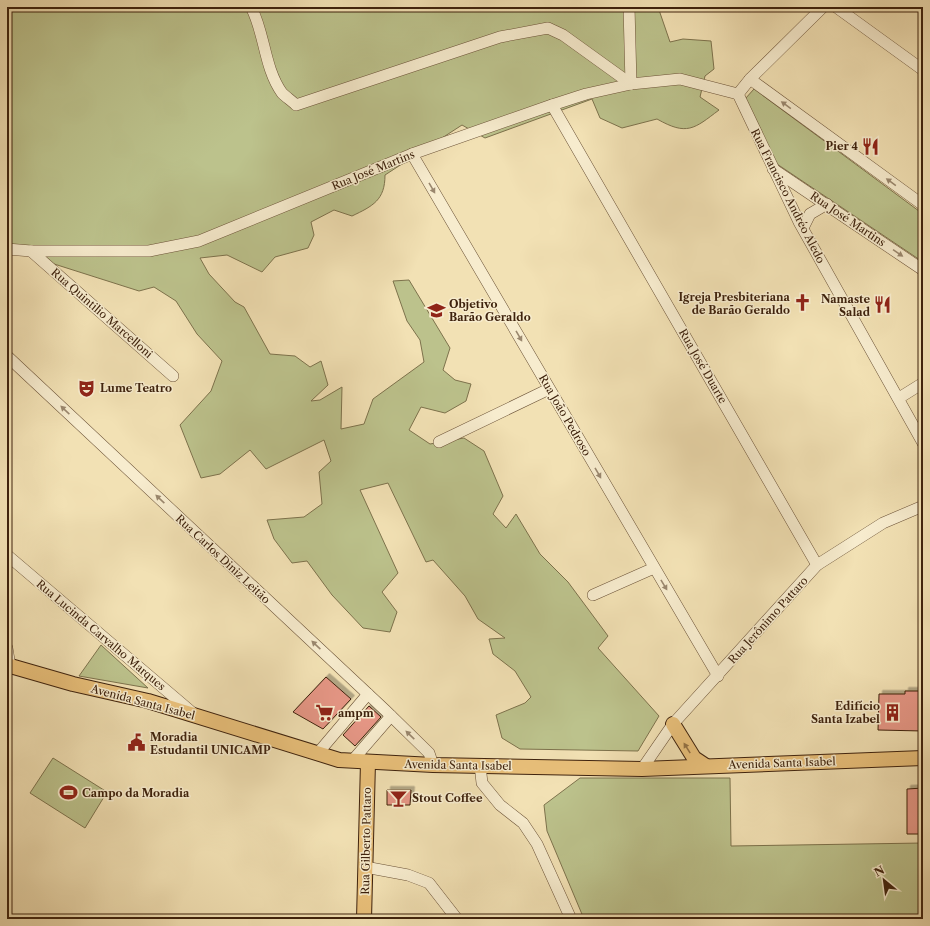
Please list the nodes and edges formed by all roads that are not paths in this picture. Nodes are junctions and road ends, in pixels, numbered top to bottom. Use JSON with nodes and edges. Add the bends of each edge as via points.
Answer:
{"nodes":[{"id":1,"x":251,"y":7,"type":"edge"},
{"id":2,"x":629,"y":7,"type":"edge"},
{"id":3,"x":823,"y":7,"type":"edge"},
{"id":4,"x":836,"y":7,"type":"edge"},
{"id":5,"x":923,"y":70,"type":"edge"},
{"id":6,"x":750,"y":79,"type":"junction"},
{"id":7,"x":631,"y":84,"type":"junction"},
{"id":8,"x":738,"y":94,"type":"junction"},
{"id":9,"x":552,"y":105,"type":"junction"},
{"id":10,"x":412,"y":154,"type":"junction"},
{"id":11,"x":772,"y":168,"type":"junction"},
{"id":12,"x":827,"y":204,"type":"junction"},
{"id":13,"x":923,"y":205,"type":"edge"},
{"id":14,"x":803,"y":228,"type":"junction"},
{"id":15,"x":7,"y":249,"type":"edge"},
{"id":16,"x":31,"y":251,"type":"junction"},
{"id":17,"x":923,"y":270,"type":"edge"},
{"id":18,"x":7,"y":356,"type":"edge"},
{"id":19,"x":173,"y":376,"type":"dead end"},
{"id":20,"x":923,"y":383,"type":"edge"},
{"id":21,"x":549,"y":389,"type":"junction"},
{"id":22,"x":898,"y":398,"type":"junction"},
{"id":23,"x":438,"y":442,"type":"dead end"},
{"id":24,"x":923,"y":443,"type":"edge"},
{"id":25,"x":923,"y":506,"type":"edge"},
{"id":26,"x":7,"y":555,"type":"edge"},
{"id":27,"x":817,"y":565,"type":"junction"},
{"id":28,"x":654,"y":568,"type":"junction"},
{"id":29,"x":593,"y":595,"type":"dead end"},
{"id":30,"x":7,"y":648,"type":"edge"},
{"id":31,"x":8,"y":665,"type":"edge"},
{"id":32,"x":718,"y":676,"type":"junction"},
{"id":33,"x":368,"y":694,"type":"junction"},
{"id":34,"x":196,"y":716,"type":"junction"},
{"id":35,"x":391,"y":716,"type":"junction"},
{"id":36,"x":674,"y":724,"type":"junction"},
{"id":37,"x":318,"y":753,"type":"junction"},
{"id":38,"x":923,"y":758,"type":"edge"},
{"id":39,"x":352,"y":760,"type":"junction"},
{"id":40,"x":368,"y":762,"type":"junction"},
{"id":41,"x":433,"y":765,"type":"junction"},
{"id":42,"x":480,"y":765,"type":"junction"},
{"id":43,"x":706,"y":766,"type":"junction"},
{"id":44,"x":642,"y":769,"type":"junction"},
{"id":45,"x":365,"y":867,"type":"junction"},
{"id":46,"x":364,"y":919,"type":"edge"},
{"id":47,"x":457,"y":919,"type":"edge"},
{"id":48,"x":571,"y":919,"type":"edge"}],
"edges":[{"from":1,"to":7,"type":"street","via":[[257,18],[274,79],[283,93],[296,105],[500,37],[548,28],[563,34]]},
{"from":2,"to":7,"type":"street"},
{"from":3,"to":6,"type":"street"},
{"from":4,"to":5,"type":"street"},
{"from":6,"to":8,"type":"street"},
{"from":13,"to":6,"type":"street","one_way":true},
{"from":7,"to":8,"type":"street","name":"Rua José Martins","via":[[680,79]]},
{"from":7,"to":9,"type":"street","name":"Rua José Martins"},
{"from":8,"to":11,"type":"street","name":"Rua Francisco Andréo Aledo"},
{"from":9,"to":10,"type":"street","name":"Rua José Martins"},
{"from":9,"to":27,"type":"street","name":"Rua José Duarte"},
{"from":10,"to":16,"type":"street","name":"Rua José Martins","via":[[199,241],[149,251]]},
{"from":10,"to":21,"type":"street","name":"Rua João Pedroso","one_way":true},
{"from":11,"to":12,"type":"street","name":"Rua José Martins"},
{"from":11,"to":14,"type":"street","name":"Rua Francisco Andréo Aledo"},
{"from":12,"to":14,"type":"street","via":[[810,214]]},
{"from":12,"to":17,"type":"street","name":"Rua José Martins","one_way":true},
{"from":14,"to":22,"type":"street","name":"Rua Francisco Andréo Aledo"},
{"from":15,"to":16,"type":"street","name":"Rua José Martins"},
{"from":16,"to":19,"type":"street","name":"Rua Quintilio Marcelloni"},
{"from":33,"to":18,"type":"street","name":"Rua Carlos Diniz Leitão","one_way":true},
{"from":20,"to":22,"type":"street"},
{"from":21,"to":23,"type":"street"},
{"from":21,"to":28,"type":"street","name":"Rua João Pedroso","one_way":true},
{"from":22,"to":24,"type":"street","name":"Rua Francisco Andréo Aledo"},
{"from":25,"to":27,"type":"street","name":"Rua Jerônimo Pattaro","via":[[883,523]]},
{"from":26,"to":34,"type":"street","name":"Rua Lucinda Carvalho Marques"},
{"from":27,"to":32,"type":"street","name":"Rua Jerônimo Pattaro"},
{"from":28,"to":29,"type":"street"},
{"from":28,"to":32,"type":"street","name":"Rua João Pedroso","one_way":true},
{"from":30,"to":31,"type":"street"},
{"from":31,"to":34,"type":"main road","name":"Avenida Santa Isabel"},
{"from":32,"to":36,"type":"street","name":"Rua Jerônimo Pattaro"},
{"from":33,"to":35,"type":"street","name":"Rua Carlos Diniz Leitão"},
{"from":33,"to":37,"type":"street"},
{"from":34,"to":37,"type":"main road","name":"Avenida Santa Isabel"},
{"from":35,"to":39,"type":"street"},
{"from":41,"to":35,"type":"street","name":"Rua Carlos Diniz Leitão","one_way":true,"via":[[429,753]]},
{"from":43,"to":36,"type":"main road","one_way":true,"via":[[694,758]]},
{"from":36,"to":44,"type":"street","name":"Rua Jerônimo Pattaro"},
{"from":37,"to":39,"type":"main road","name":"Avenida Santa Isabel","via":[[337,759]]},
{"from":38,"to":43,"type":"main road","name":"Avenida Santa Isabel"},
{"from":39,"to":40,"type":"main road","name":"Avenida Santa Isabel"},
{"from":40,"to":41,"type":"main road","name":"Avenida Santa Isabel"},
{"from":40,"to":45,"type":"main road","name":"Rua Gilberto Pattaro"},
{"from":41,"to":42,"type":"main road","name":"Avenida Santa Isabel"},
{"from":42,"to":44,"type":"main road","name":"Avenida Santa Isabel"},
{"from":42,"to":48,"type":"street","via":[[482,783],[500,805],[523,823],[537,844]]},
{"from":43,"to":44,"type":"main road","name":"Avenida Santa Isabel"},
{"from":45,"to":46,"type":"main road","name":"Rua Gilberto Pattaro"},
{"from":45,"to":47,"type":"street","via":[[408,875],[429,883]]}]}
